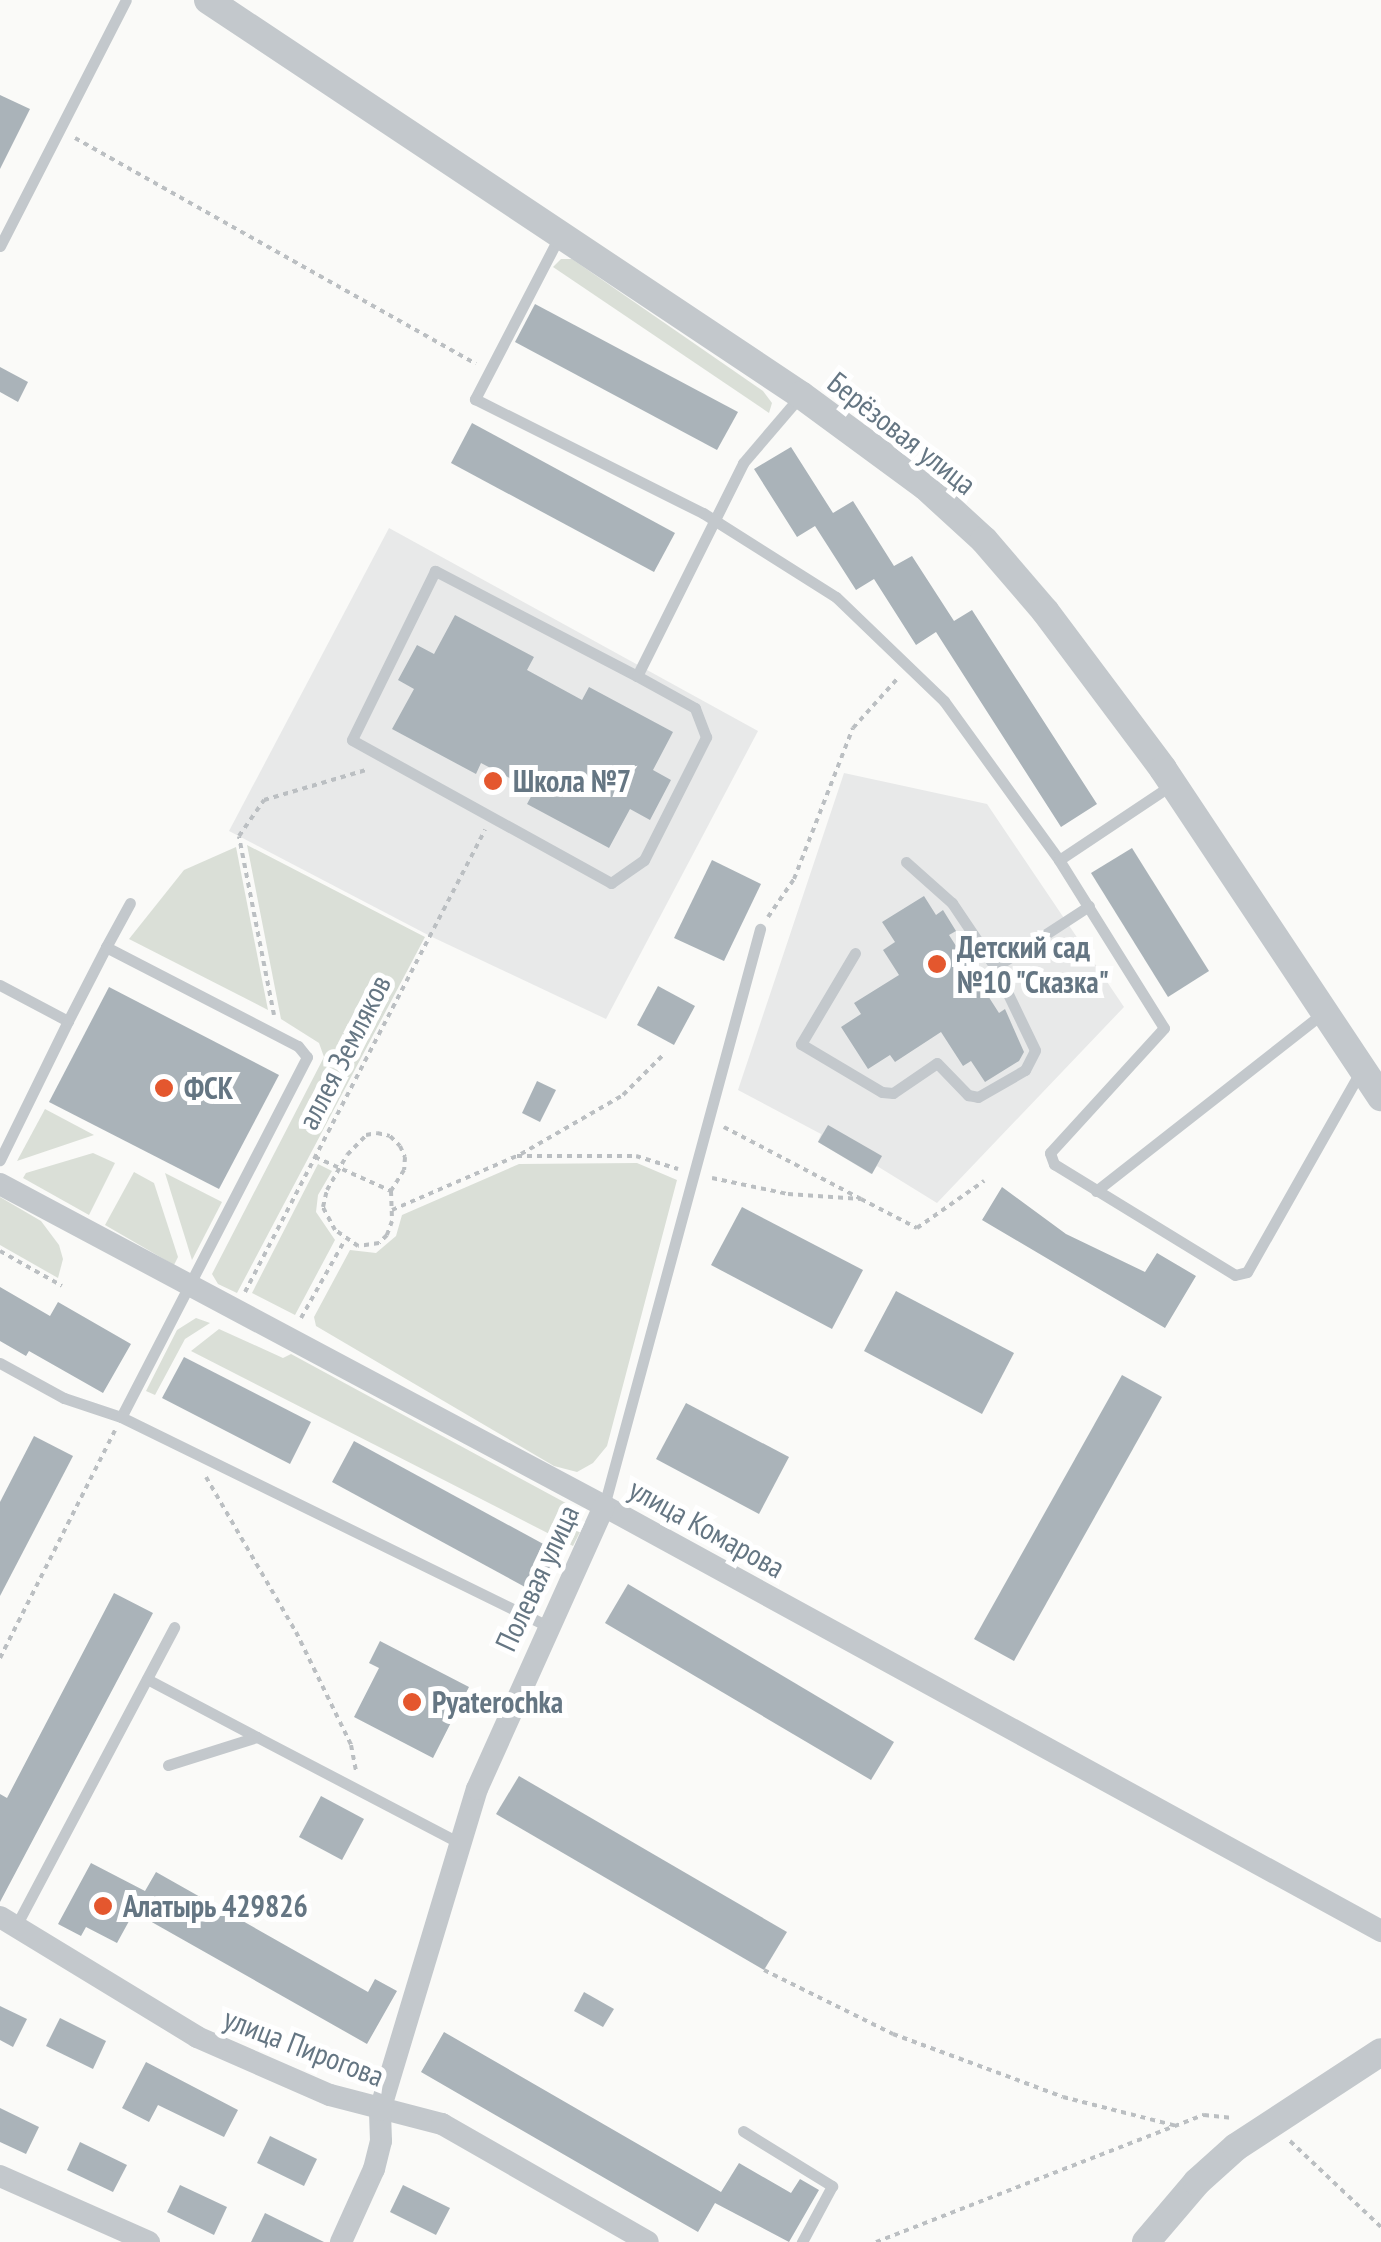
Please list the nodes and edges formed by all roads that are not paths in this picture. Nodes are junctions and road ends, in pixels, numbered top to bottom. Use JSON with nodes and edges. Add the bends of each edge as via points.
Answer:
{"nodes":[{"id":1,"x":126,"y":0,"type":"edge"},
{"id":2,"x":208,"y":0,"type":"edge"},
{"id":3,"x":560,"y":235,"type":"junction"},
{"id":4,"x":0,"y":246,"type":"edge"},
{"id":5,"x":802,"y":395,"type":"junction"},
{"id":6,"x":712,"y":518,"type":"junction"},
{"id":7,"x":637,"y":676,"type":"junction"},
{"id":8,"x":1172,"y":784,"type":"junction"},
{"id":9,"x":1059,"y":860,"type":"junction"},
{"id":10,"x":906,"y":862,"type":"dead end"},
{"id":11,"x":130,"y":903,"type":"dead end"},
{"id":12,"x":1089,"y":906,"type":"junction"},
{"id":13,"x":760,"y":928,"type":"road end"},
{"id":14,"x":106,"y":947,"type":"junction"},
{"id":15,"x":855,"y":952,"type":"dead end"},
{"id":16,"x":995,"y":967,"type":"junction"},
{"id":17,"x":0,"y":985,"type":"edge"},
{"id":18,"x":1324,"y":1012,"type":"junction"},
{"id":19,"x":68,"y":1020,"type":"junction"},
{"id":20,"x":1362,"y":1068,"type":"junction"},
{"id":21,"x":1381,"y":1098,"type":"edge"},
{"id":22,"x":0,"y":1160,"type":"edge"},
{"id":23,"x":0,"y":1184,"type":"edge"},
{"id":24,"x":1096,"y":1191,"type":"junction"},
{"id":25,"x":193,"y":1285,"type":"junction"},
{"id":26,"x":0,"y":1364,"type":"edge"},
{"id":27,"x":122,"y":1417,"type":"junction"},
{"id":28,"x":604,"y":1506,"type":"junction"},
{"id":29,"x":547,"y":1626,"type":"junction"},
{"id":30,"x":174,"y":1627,"type":"dead end"},
{"id":31,"x":147,"y":1678,"type":"junction"},
{"id":32,"x":257,"y":1737,"type":"junction"},
{"id":33,"x":168,"y":1765,"type":"dead end"},
{"id":34,"x":460,"y":1843,"type":"junction"},
{"id":35,"x":9,"y":1921,"type":"edge"},
{"id":36,"x":1381,"y":1931,"type":"edge"},
{"id":37,"x":1376,"y":2062,"type":"edge"},
{"id":38,"x":380,"y":2110,"type":"junction"},
{"id":39,"x":742,"y":2131,"type":"dead end"},
{"id":40,"x":0,"y":2176,"type":"edge"},
{"id":41,"x":149,"y":2242,"type":"edge"},
{"id":42,"x":341,"y":2242,"type":"edge"},
{"id":43,"x":648,"y":2242,"type":"edge"},
{"id":44,"x":802,"y":2242,"type":"edge"},
{"id":45,"x":1146,"y":2242,"type":"edge"}],
"edges":[{"from":1,"to":4,"type":"lane"},
{"from":2,"to":3,"type":"street","name":"Берёзовая улица"},
{"from":3,"to":5,"type":"street","name":"Берёзовая улица"},
{"from":3,"to":6,"type":"lane","via":[[474,399]]},
{"from":5,"to":6,"type":"lane","via":[[743,464]]},
{"from":5,"to":8,"type":"street","name":"Берёзовая улица","via":[[925,486],[984,540]]},
{"from":6,"to":7,"type":"lane"},
{"from":6,"to":9,"type":"lane","via":[[836,597],[944,701]]},
{"from":7,"to":7,"type":"lane","via":[[695,708],[706,738],[644,860],[610,883],[352,740],[435,572]]},
{"from":8,"to":9,"type":"lane"},
{"from":8,"to":18,"type":"street","name":"Берёзовая улица"},
{"from":9,"to":12,"type":"lane"},
{"from":10,"to":16,"type":"lane","via":[[952,904]]},
{"from":11,"to":14,"type":"lane"},
{"from":12,"to":16,"type":"lane"},
{"from":12,"to":24,"type":"lane","via":[[1164,1028],[1050,1154],[1054,1164]]},
{"from":13,"to":28,"type":"lane","name":"Полевая улица"},
{"from":14,"to":19,"type":"lane"},
{"from":14,"to":25,"type":"lane","via":[[298,1046],[306,1057]]},
{"from":15,"to":16,"type":"lane","via":[[801,1044],[882,1092],[893,1093],[937,1063],[978,1097],[1025,1070],[1035,1050]]},
{"from":17,"to":19,"type":"lane"},
{"from":18,"to":20,"type":"street","name":"Берёзовая улица"},
{"from":18,"to":24,"type":"lane"},
{"from":19,"to":22,"type":"lane"},
{"from":20,"to":21,"type":"street","name":"Берёзовая улица"},
{"from":20,"to":24,"type":"lane","via":[[1246,1272],[1235,1275]]},
{"from":23,"to":25,"type":"street","name":"улица Комарова"},
{"from":25,"to":27,"type":"lane"},
{"from":25,"to":28,"type":"street","name":"улица Комарова"},
{"from":26,"to":27,"type":"lane","via":[[64,1398]]},
{"from":27,"to":29,"type":"lane"},
{"from":28,"to":29,"type":"street","name":"Полевая улица"},
{"from":28,"to":36,"type":"street","name":"улица Комарова"},
{"from":29,"to":34,"type":"street","name":"Полевая улица","via":[[489,1756]]},
{"from":30,"to":31,"type":"lane"},
{"from":31,"to":32,"type":"lane"},
{"from":31,"to":35,"type":"lane"},
{"from":32,"to":33,"type":"lane"},
{"from":32,"to":34,"type":"lane"},
{"from":34,"to":38,"type":"street","name":"Полевая улица"},
{"from":35,"to":38,"type":"street","name":"улица Пирогова","via":[[197,2037],[330,2096]]},
{"from":37,"to":45,"type":"street","via":[[1270,2122],[1197,2182]]},
{"from":38,"to":42,"type":"street","name":"Полевая улица","via":[[374,2169]]},
{"from":38,"to":43,"type":"street","name":"улица Пирогова","via":[[442,2124]]},
{"from":39,"to":44,"type":"lane","via":[[832,2186]]},
{"from":40,"to":41,"type":"street"}]}
